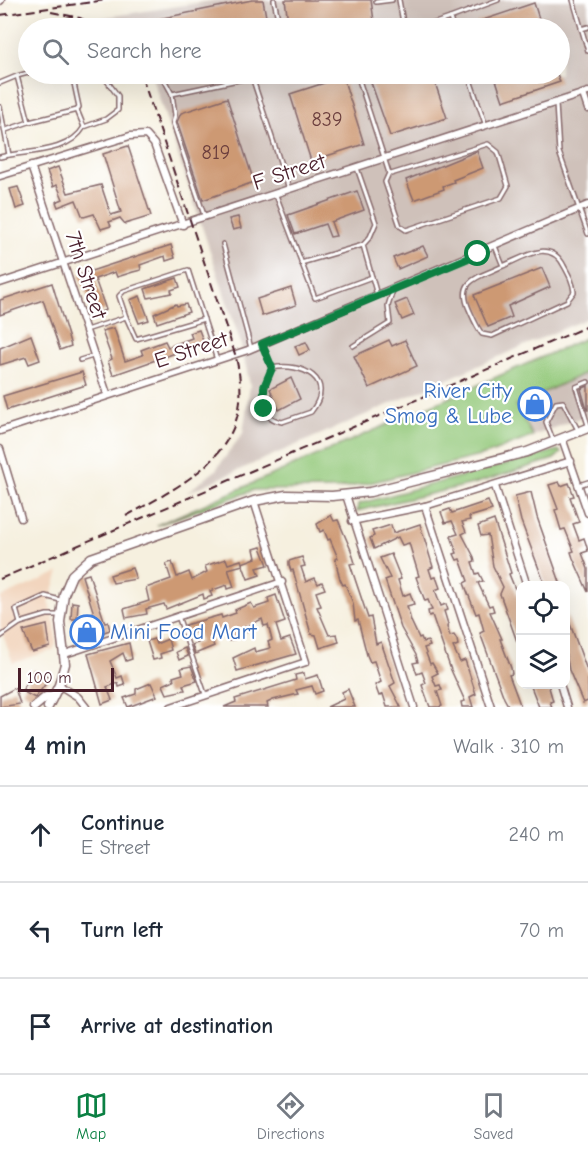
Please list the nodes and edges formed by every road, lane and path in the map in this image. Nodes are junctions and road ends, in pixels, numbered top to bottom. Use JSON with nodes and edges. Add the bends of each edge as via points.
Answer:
{"nodes":[{"id":1,"x":274,"y":0,"type":"edge"},
{"id":2,"x":392,"y":0,"type":"edge"},
{"id":3,"x":399,"y":0,"type":"edge"},
{"id":4,"x":498,"y":0,"type":"edge"},
{"id":5,"x":573,"y":0,"type":"edge"},
{"id":6,"x":376,"y":2,"type":"dead end"},
{"id":7,"x":278,"y":18,"type":"edge"},
{"id":8,"x":402,"y":18,"type":"edge"},
{"id":9,"x":450,"y":18,"type":"edge"},
{"id":10,"x":588,"y":27,"type":"edge"},
{"id":11,"x":582,"y":29,"type":"junction"},
{"id":12,"x":588,"y":51,"type":"edge"},
{"id":13,"x":17,"y":76,"type":"joint"},
{"id":14,"x":18,"y":80,"type":"edge"},
{"id":15,"x":0,"y":83,"type":"edge"},
{"id":16,"x":19,"y":84,"type":"edge"},
{"id":17,"x":74,"y":84,"type":"edge"},
{"id":18,"x":109,"y":84,"type":"edge"},
{"id":19,"x":166,"y":84,"type":"edge"},
{"id":20,"x":219,"y":84,"type":"edge"},
{"id":21,"x":254,"y":84,"type":"edge"},
{"id":22,"x":360,"y":84,"type":"edge"},
{"id":23,"x":471,"y":84,"type":"edge"},
{"id":24,"x":585,"y":93,"type":"edge"},
{"id":25,"x":172,"y":94,"type":"junction"},
{"id":26,"x":556,"y":103,"type":"junction"},
{"id":27,"x":0,"y":107,"type":"edge"},
{"id":28,"x":588,"y":109,"type":"edge"},
{"id":29,"x":77,"y":110,"type":"junction"},
{"id":30,"x":29,"y":122,"type":"junction"},
{"id":31,"x":486,"y":126,"type":"junction"},
{"id":32,"x":84,"y":127,"type":"junction"},
{"id":33,"x":6,"y":130,"type":"junction"},
{"id":34,"x":9,"y":154,"type":"junction"},
{"id":35,"x":0,"y":157,"type":"edge"},
{"id":36,"x":384,"y":159,"type":"junction"},
{"id":37,"x":31,"y":166,"type":"junction"},
{"id":38,"x":357,"y":168,"type":"junction"},
{"id":39,"x":389,"y":172,"type":"junction"},
{"id":40,"x":0,"y":176,"type":"edge"},
{"id":41,"x":290,"y":190,"type":"junction"},
{"id":42,"x":276,"y":195,"type":"junction"},
{"id":43,"x":588,"y":206,"type":"edge"},
{"id":44,"x":579,"y":210,"type":"junction"},
{"id":45,"x":205,"y":218,"type":"junction"},
{"id":46,"x":183,"y":225,"type":"junction"},
{"id":47,"x":587,"y":225,"type":"edge"},
{"id":48,"x":588,"y":234,"type":"edge"},
{"id":49,"x":223,"y":244,"type":"dead end"},
{"id":50,"x":363,"y":245,"type":"junction"},
{"id":51,"x":495,"y":246,"type":"junction"},
{"id":52,"x":63,"y":263,"type":"junction"},
{"id":53,"x":301,"y":263,"type":"junction"},
{"id":54,"x":503,"y":266,"type":"junction"},
{"id":55,"x":372,"y":277,"type":"junction"},
{"id":56,"x":0,"y":283,"type":"edge"},
{"id":57,"x":393,"y":288,"type":"junction"},
{"id":58,"x":377,"y":295,"type":"junction"},
{"id":59,"x":126,"y":317,"type":"junction"},
{"id":60,"x":204,"y":319,"type":"junction"},
{"id":61,"x":86,"y":330,"type":"junction"},
{"id":62,"x":262,"y":344,"type":"junction"},
{"id":63,"x":353,"y":346,"type":"dead end"},
{"id":64,"x":251,"y":348,"type":"junction"},
{"id":65,"x":94,"y":356,"type":"junction"},
{"id":66,"x":80,"y":360,"type":"dead end"},
{"id":67,"x":217,"y":360,"type":"junction"},
{"id":68,"x":272,"y":368,"type":"junction"},
{"id":69,"x":588,"y":382,"type":"edge"},
{"id":70,"x":107,"y":394,"type":"junction"},
{"id":71,"x":585,"y":428,"type":"edge"},
{"id":72,"x":0,"y":430,"type":"edge"},
{"id":73,"x":562,"y":438,"type":"junction"},
{"id":74,"x":553,"y":442,"type":"junction"},
{"id":75,"x":0,"y":449,"type":"edge"},
{"id":76,"x":571,"y":461,"type":"junction"},
{"id":77,"x":588,"y":482,"type":"edge"},
{"id":78,"x":579,"y":485,"type":"junction"},
{"id":79,"x":495,"y":486,"type":"junction"},
{"id":80,"x":346,"y":495,"type":"junction"},
{"id":81,"x":254,"y":501,"type":"junction"},
{"id":82,"x":425,"y":506,"type":"junction"},
{"id":83,"x":588,"y":513,"type":"edge"},
{"id":84,"x":21,"y":518,"type":"dead end"},
{"id":85,"x":352,"y":521,"type":"junction"},
{"id":86,"x":526,"y":581,"type":"edge"},
{"id":87,"x":282,"y":582,"type":"junction"},
{"id":88,"x":62,"y":600,"type":"junction"},
{"id":89,"x":60,"y":615,"type":"junction"},
{"id":90,"x":178,"y":616,"type":"junction"},
{"id":91,"x":20,"y":623,"type":"junction"},
{"id":92,"x":0,"y":637,"type":"edge"},
{"id":93,"x":66,"y":654,"type":"junction"},
{"id":94,"x":60,"y":685,"type":"junction"},
{"id":95,"x":562,"y":689,"type":"edge"},
{"id":96,"x":205,"y":696,"type":"junction"},
{"id":97,"x":52,"y":697,"type":"junction"},
{"id":98,"x":34,"y":707,"type":"edge"},
{"id":99,"x":48,"y":707,"type":"edge"},
{"id":100,"x":86,"y":707,"type":"edge"},
{"id":101,"x":171,"y":707,"type":"edge"},
{"id":102,"x":414,"y":707,"type":"edge"},
{"id":103,"x":491,"y":707,"type":"edge"},
{"id":104,"x":567,"y":707,"type":"edge"}],
"edges":[{"from":1,"to":7,"type":"lane"},
{"from":2,"to":6,"type":"lane"},
{"from":3,"to":8,"type":"lane"},
{"from":4,"to":9,"type":"lane"},
{"from":5,"to":11,"type":"lane"},
{"from":10,"to":11,"type":"lane"},
{"from":11,"to":12,"type":"lane"},
{"from":13,"to":14,"type":"lane"},
{"from":13,"to":15,"type":"lane"},
{"from":16,"to":30,"type":"lane"},
{"from":17,"to":29,"type":"lane"},
{"from":18,"to":32,"type":"lane","via":[[118,96],[118,110]]},
{"from":19,"to":25,"type":"lane"},
{"from":20,"to":25,"type":"lane"},
{"from":21,"to":41,"type":"lane"},
{"from":22,"to":36,"type":"lane"},
{"from":23,"to":31,"type":"lane"},
{"from":24,"to":26,"type":"street","name":"F Street"},
{"from":24,"to":28,"type":"street"},
{"from":25,"to":45,"type":"lane","via":[[173,123]]},
{"from":26,"to":31,"type":"street","name":"F Street"},
{"from":26,"to":44,"type":"lane","via":[[559,152]]},
{"from":27,"to":33,"type":"lane"},
{"from":29,"to":30,"type":"lane"},
{"from":29,"to":32,"type":"lane"},
{"from":30,"to":33,"type":"lane"},
{"from":31,"to":36,"type":"street","name":"F Street"},
{"from":32,"to":34,"type":"lane","via":[[69,143]]},
{"from":33,"to":34,"type":"lane"},
{"from":34,"to":35,"type":"lane"},
{"from":36,"to":38,"type":"street","name":"F Street"},
{"from":36,"to":39,"type":"lane"},
{"from":37,"to":40,"type":"street"},
{"from":37,"to":46,"type":"street","via":[[130,136],[146,135],[154,144]]},
{"from":37,"to":52,"type":"street","name":"7th Street"},
{"from":38,"to":41,"type":"street","name":"F Street"},
{"from":38,"to":50,"type":"lane","via":[[376,223]]},
{"from":39,"to":39,"type":"lane","via":[[488,144],[498,152],[508,186],[501,198],[403,230],[385,182]]},
{"from":41,"to":42,"type":"street","name":"F Street"},
{"from":42,"to":45,"type":"street","name":"F Street"},
{"from":42,"to":53,"type":"lane"},
{"from":43,"to":44,"type":"street","name":"E Street"},
{"from":44,"to":47,"type":"lane"},
{"from":44,"to":51,"type":"street","name":"E Street"},
{"from":45,"to":46,"type":"street","name":"F Street"},
{"from":46,"to":52,"type":"street","name":"F Street"},
{"from":47,"to":48,"type":"lane"},
{"from":49,"to":64,"type":"lane"},
{"from":50,"to":53,"type":"lane"},
{"from":50,"to":55,"type":"lane"},
{"from":51,"to":54,"type":"lane"},
{"from":51,"to":57,"type":"street","name":"E Street"},
{"from":52,"to":56,"type":"street","name":"F Street"},
{"from":52,"to":61,"type":"street","name":"7th Street"},
{"from":53,"to":55,"type":"lane","via":[[315,298]]},
{"from":54,"to":54,"type":"lane","via":[[464,288],[464,297],[482,334],[492,336],[567,301],[574,292],[559,256],[551,251],[542,249]]},
{"from":55,"to":58,"type":"lane"},
{"from":57,"to":58,"type":"street","name":"E Street"},
{"from":57,"to":63,"type":"lane","via":[[388,306],[390,323]]},
{"from":58,"to":62,"type":"street","name":"E Street"},
{"from":59,"to":60,"type":"lane","via":[[136,339]]},
{"from":59,"to":60,"type":"lane","via":[[119,296],[124,291],[188,270]]},
{"from":59,"to":61,"type":"lane"},
{"from":60,"to":67,"type":"lane"},
{"from":61,"to":65,"type":"street","name":"7th Street"},
{"from":62,"to":64,"type":"street","name":"E Street"},
{"from":62,"to":68,"type":"lane"},
{"from":64,"to":67,"type":"street","name":"E Street"},
{"from":65,"to":66,"type":"lane"},
{"from":65,"to":70,"type":"street","name":"7th Street"},
{"from":67,"to":70,"type":"street","name":"E Street"},
{"from":68,"to":68,"type":"lane","via":[[264,387],[267,416],[282,422],[311,412],[320,394],[311,373],[287,365]]},
{"from":69,"to":71,"type":"lane","via":[[576,387]]},
{"from":70,"to":72,"type":"street","name":"E Street"},
{"from":71,"to":73,"type":"main road"},
{"from":71,"to":74,"type":"lane","via":[[563,402],[556,403],[546,422]]},
{"from":73,"to":74,"type":"main road"},
{"from":73,"to":76,"type":"street"},
{"from":74,"to":80,"type":"main road","via":[[465,469]]},
{"from":75,"to":84,"type":"street"},
{"from":76,"to":78,"type":"street"},
{"from":76,"to":79,"type":"street"},
{"from":77,"to":78,"type":"lane"},
{"from":78,"to":83,"type":"street"},
{"from":79,"to":82,"type":"street"},
{"from":79,"to":86,"type":"street"},
{"from":80,"to":81,"type":"main road","via":[[286,495]]},
{"from":80,"to":85,"type":"street"},
{"from":81,"to":87,"type":"street"},
{"from":81,"to":88,"type":"main road","via":[[91,558],[72,575]]},
{"from":82,"to":85,"type":"street"},
{"from":82,"to":103,"type":"street"},
{"from":85,"to":102,"type":"street"},
{"from":87,"to":90,"type":"street"},
{"from":87,"to":96,"type":"street","via":[[306,662]]},
{"from":88,"to":89,"type":"main road"},
{"from":88,"to":91,"type":"lane","via":[[45,596],[16,609]]},
{"from":89,"to":91,"type":"lane"},
{"from":89,"to":93,"type":"main road"},
{"from":90,"to":93,"type":"street"},
{"from":90,"to":96,"type":"lane"},
{"from":91,"to":92,"type":"lane"},
{"from":93,"to":94,"type":"main road"},
{"from":94,"to":97,"type":"main road"},
{"from":94,"to":100,"type":"street","via":[[79,697]]},
{"from":95,"to":104,"type":"street"},
{"from":96,"to":101,"type":"street"},
{"from":97,"to":98,"type":"main road"},
{"from":97,"to":99,"type":"main road"}]}
